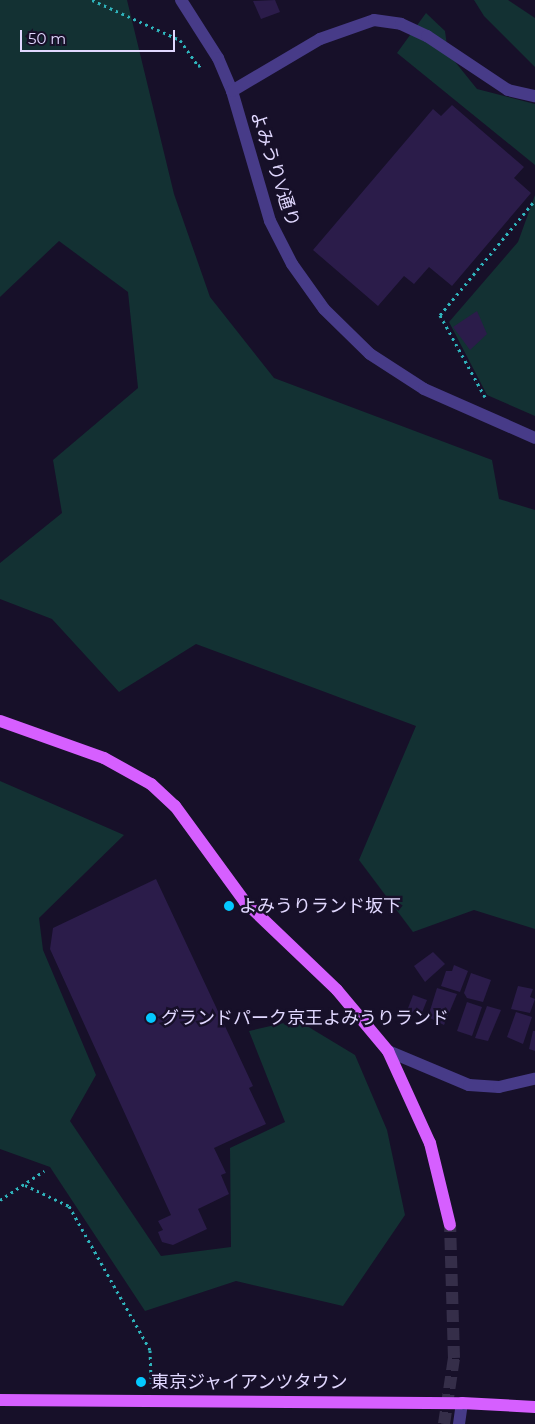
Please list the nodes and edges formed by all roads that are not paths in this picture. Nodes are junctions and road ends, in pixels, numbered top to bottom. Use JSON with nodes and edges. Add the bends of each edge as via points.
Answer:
{"nodes":[{"id":1,"x":181,"y":0,"type":"edge"},
{"id":2,"x":232,"y":91,"type":"junction"},
{"id":3,"x":535,"y":96,"type":"edge"},
{"id":4,"x":535,"y":438,"type":"edge"},
{"id":5,"x":0,"y":721,"type":"edge"},
{"id":6,"x":388,"y":1051,"type":"junction"},
{"id":7,"x":535,"y":1079,"type":"edge"},
{"id":8,"x":450,"y":1225,"type":"tunnel mouth"},
{"id":9,"x":0,"y":1400,"type":"edge"},
{"id":10,"x":462,"y":1403,"type":"junction"},
{"id":11,"x":535,"y":1407,"type":"edge"},
{"id":12,"x":459,"y":1424,"type":"edge"}],
"edges":[{"from":1,"to":2,"type":"street","name":"よみうりV通り","via":[[218,58]]},
{"from":2,"to":3,"type":"street","via":[[320,39],[374,20],[401,24],[427,36],[508,90]]},
{"from":2,"to":4,"type":"street","name":"よみうりV通り","via":[[270,221],[292,264],[324,309],[370,354],[424,389]]},
{"from":5,"to":6,"type":"main road","via":[[68,743],[151,784],[180,812],[246,902],[337,990]]},
{"from":6,"to":7,"type":"street","via":[[469,1085],[500,1087]]},
{"from":6,"to":8,"type":"main road","via":[[430,1143]]},
{"from":9,"to":10,"type":"main road"},
{"from":10,"to":11,"type":"main road"},
{"from":10,"to":12,"type":"street"}]}
